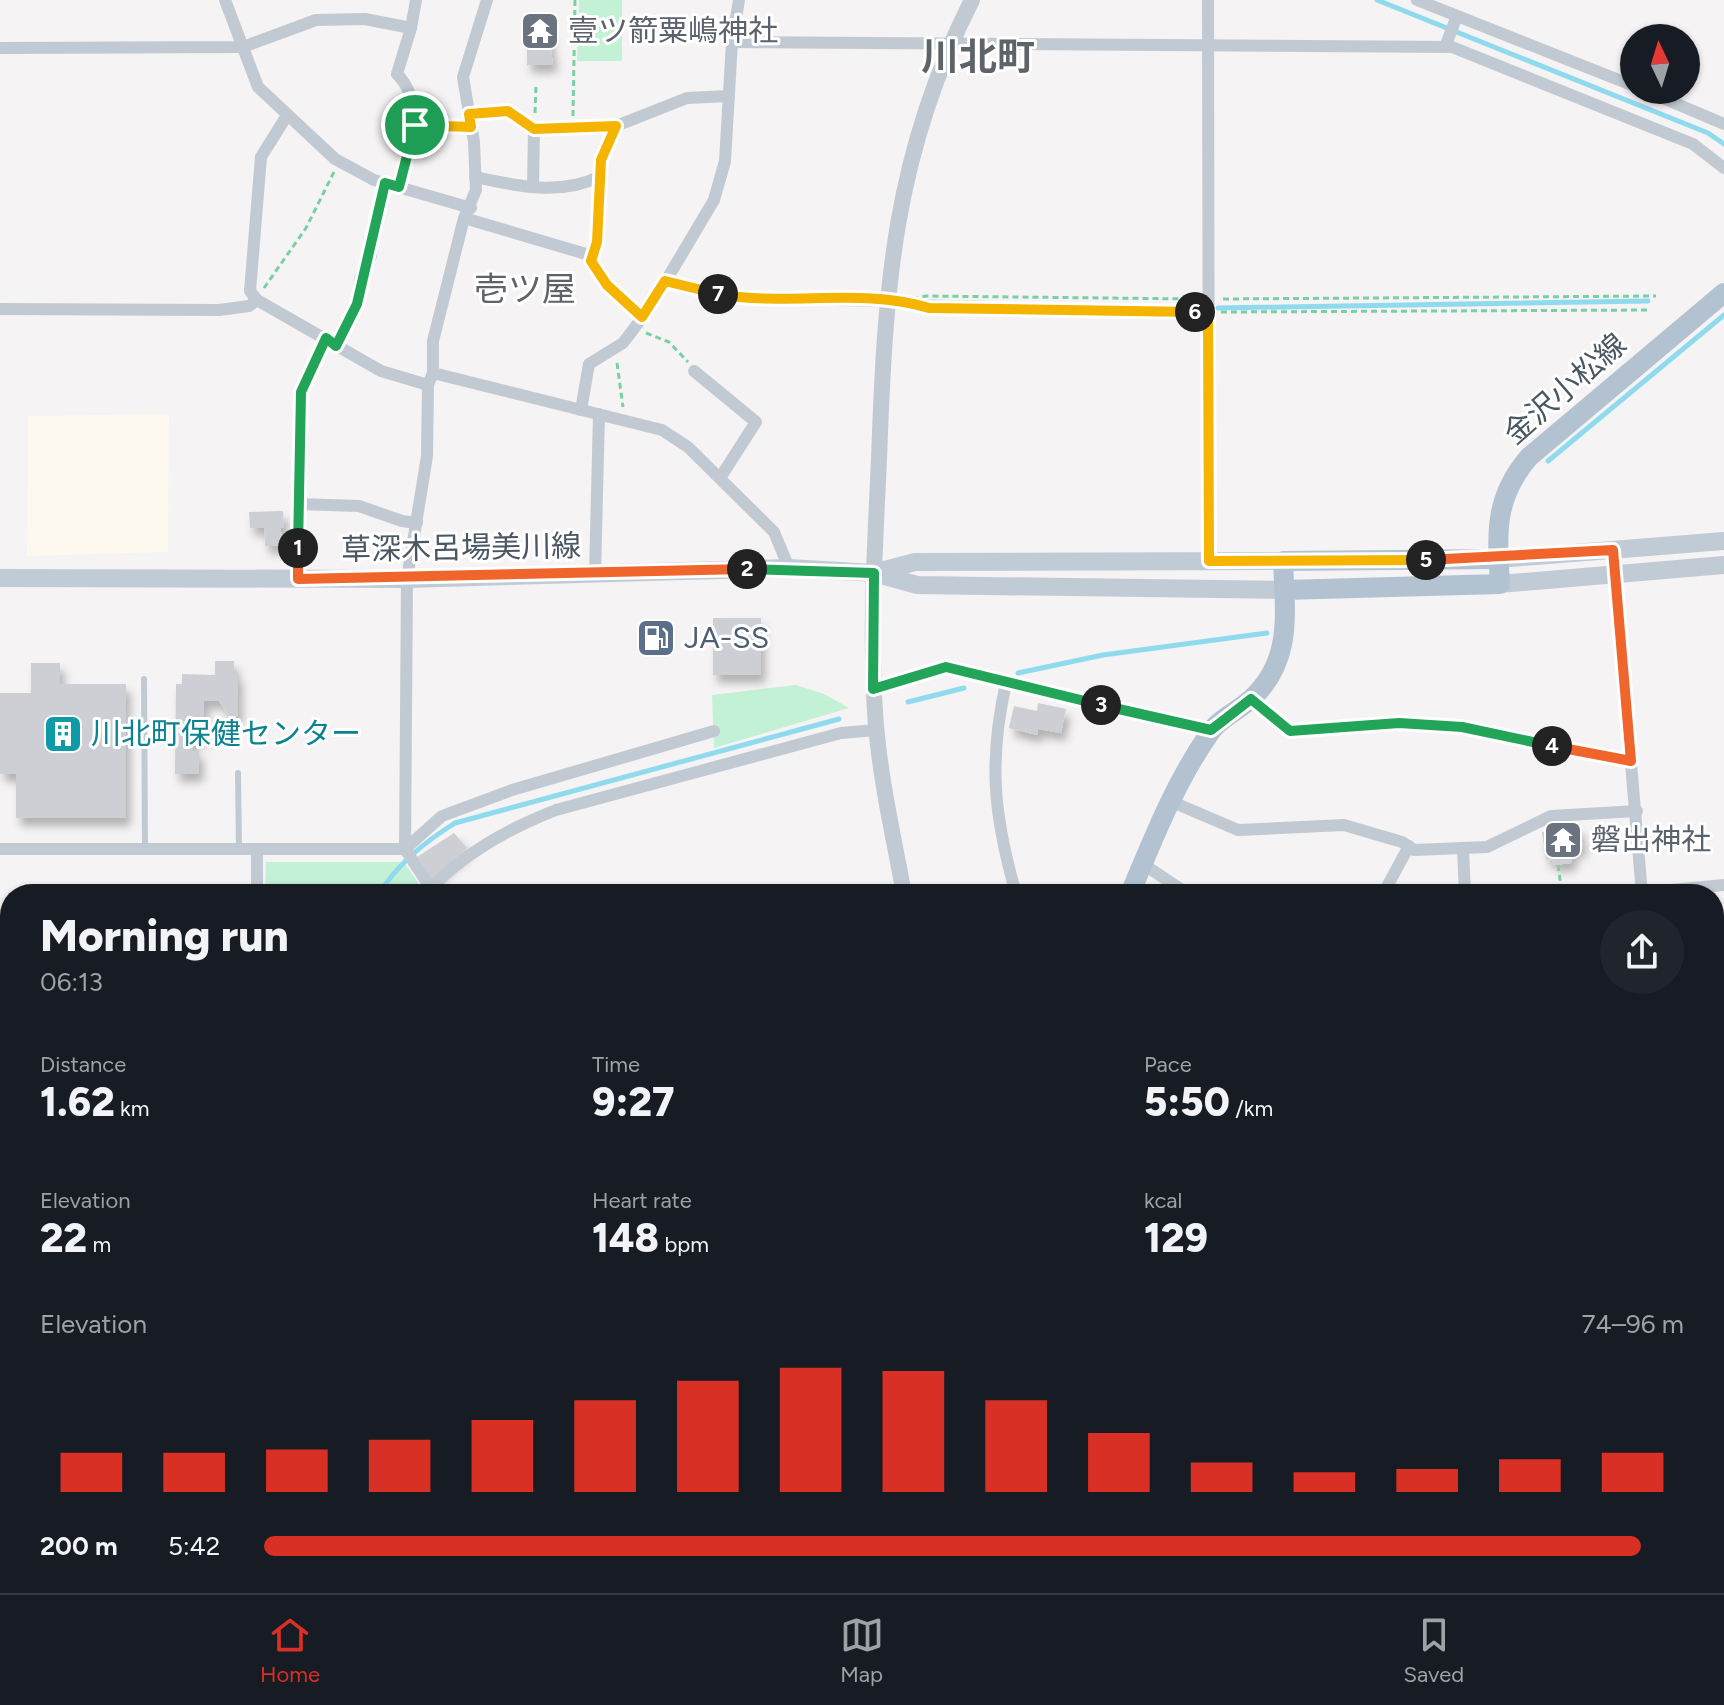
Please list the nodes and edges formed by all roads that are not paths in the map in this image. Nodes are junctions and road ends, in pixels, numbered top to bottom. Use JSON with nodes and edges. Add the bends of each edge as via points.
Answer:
{"nodes":[{"id":1,"x":225,"y":0,"type":"edge"},
{"id":2,"x":416,"y":0,"type":"edge"},
{"id":3,"x":487,"y":0,"type":"edge"},
{"id":4,"x":739,"y":0,"type":"edge"},
{"id":5,"x":972,"y":0,"type":"edge"},
{"id":6,"x":1208,"y":0,"type":"edge"},
{"id":7,"x":1417,"y":0,"type":"edge"},
{"id":8,"x":1456,"y":18,"type":"junction"},
{"id":9,"x":411,"y":28,"type":"junction"},
{"id":10,"x":732,"y":42,"type":"junction"},
{"id":11,"x":1208,"y":44,"type":"junction"},
{"id":12,"x":1446,"y":44,"type":"junction"},
{"id":13,"x":948,"y":46,"type":"junction"},
{"id":14,"x":243,"y":47,"type":"junction"},
{"id":15,"x":0,"y":48,"type":"edge"},
{"id":16,"x":1620,"y":81,"type":"edge"},
{"id":17,"x":729,"y":96,"type":"junction"},
{"id":18,"x":1677,"y":104,"type":"edge"},
{"id":19,"x":286,"y":117,"type":"junction"},
{"id":20,"x":470,"y":120,"type":"junction"},
{"id":21,"x":1724,"y":124,"type":"edge"},
{"id":22,"x":415,"y":125,"type":"junction"},
{"id":23,"x":616,"y":126,"type":"junction"},
{"id":24,"x":534,"y":129,"type":"junction"},
{"id":25,"x":1724,"y":168,"type":"edge"},
{"id":26,"x":475,"y":177,"type":"junction"},
{"id":27,"x":599,"y":177,"type":"junction"},
{"id":28,"x":385,"y":183,"type":"junction"},
{"id":29,"x":399,"y":187,"type":"junction"},
{"id":30,"x":533,"y":187,"type":"junction"},
{"id":31,"x":468,"y":213,"type":"junction"},
{"id":32,"x":591,"y":261,"type":"junction"},
{"id":33,"x":665,"y":281,"type":"junction"},
{"id":34,"x":1724,"y":293,"type":"edge"},
{"id":35,"x":257,"y":300,"type":"junction"},
{"id":36,"x":887,"y":301,"type":"junction"},
{"id":37,"x":0,"y":309,"type":"edge"},
{"id":38,"x":638,"y":322,"type":"junction"},
{"id":39,"x":331,"y":342,"type":"junction"},
{"id":40,"x":694,"y":371,"type":"road end"},
{"id":41,"x":430,"y":379,"type":"junction"},
{"id":42,"x":581,"y":410,"type":"junction"},
{"id":43,"x":599,"y":414,"type":"junction"},
{"id":44,"x":720,"y":478,"type":"junction"},
{"id":45,"x":298,"y":504,"type":"junction"},
{"id":46,"x":417,"y":523,"type":"junction"},
{"id":47,"x":1724,"y":541,"type":"edge"},
{"id":48,"x":1613,"y":550,"type":"junction"},
{"id":49,"x":1498,"y":559,"type":"junction"},
{"id":50,"x":1209,"y":561,"type":"junction"},
{"id":51,"x":1283,"y":561,"type":"junction"},
{"id":52,"x":1724,"y":565,"type":"edge"},
{"id":53,"x":789,"y":568,"type":"junction"},
{"id":54,"x":874,"y":573,"type":"junction"},
{"id":55,"x":595,"y":574,"type":"junction"},
{"id":56,"x":1614,"y":574,"type":"junction"},
{"id":57,"x":0,"y":578,"type":"edge"},
{"id":58,"x":298,"y":579,"type":"junction"},
{"id":59,"x":407,"y":579,"type":"junction"},
{"id":60,"x":1500,"y":584,"type":"junction"},
{"id":61,"x":1284,"y":590,"type":"junction"},
{"id":62,"x":144,"y":679,"type":"dead end"},
{"id":63,"x":1006,"y":683,"type":"junction"},
{"id":64,"x":873,"y":689,"type":"junction"},
{"id":65,"x":1251,"y":699,"type":"junction"},
{"id":66,"x":876,"y":730,"type":"junction"},
{"id":67,"x":1211,"y":730,"type":"junction"},
{"id":68,"x":714,"y":731,"type":"dead end"},
{"id":69,"x":1631,"y":761,"type":"junction"},
{"id":70,"x":238,"y":773,"type":"dead end"},
{"id":71,"x":1170,"y":801,"type":"junction"},
{"id":72,"x":1637,"y":811,"type":"junction"},
{"id":73,"x":1409,"y":846,"type":"junction"},
{"id":74,"x":0,"y":849,"type":"edge"},
{"id":75,"x":239,"y":849,"type":"junction"},
{"id":76,"x":257,"y":849,"type":"junction"},
{"id":77,"x":405,"y":849,"type":"junction"},
{"id":78,"x":145,"y":850,"type":"junction"},
{"id":79,"x":1463,"y":850,"type":"junction"},
{"id":80,"x":1143,"y":864,"type":"junction"},
{"id":81,"x":257,"y":884,"type":"edge"},
{"id":82,"x":423,"y":884,"type":"edge"},
{"id":83,"x":434,"y":884,"type":"edge"},
{"id":84,"x":902,"y":884,"type":"edge"},
{"id":85,"x":1014,"y":884,"type":"edge"},
{"id":86,"x":1134,"y":884,"type":"edge"},
{"id":87,"x":1173,"y":884,"type":"edge"},
{"id":88,"x":1388,"y":884,"type":"edge"},
{"id":89,"x":1465,"y":884,"type":"edge"},
{"id":90,"x":1642,"y":884,"type":"edge"}],
"edges":[{"from":1,"to":14,"type":"street"},
{"from":2,"to":9,"type":"street"},
{"from":3,"to":20,"type":"street","via":[[463,77]]},
{"from":4,"to":10,"type":"street"},
{"from":5,"to":13,"type":"street"},
{"from":6,"to":11,"type":"street"},
{"from":7,"to":8,"type":"street"},
{"from":8,"to":12,"type":"street"},
{"from":8,"to":16,"type":"street"},
{"from":9,"to":14,"type":"street","via":[[365,19],[316,20]]},
{"from":9,"to":22,"type":"street","via":[[397,74],[409,86]]},
{"from":10,"to":13,"type":"street"},
{"from":10,"to":17,"type":"street"},
{"from":11,"to":12,"type":"street"},
{"from":11,"to":13,"type":"street"},
{"from":11,"to":50,"type":"street"},
{"from":12,"to":25,"type":"street","via":[[1693,144]]},
{"from":13,"to":36,"type":"street","via":[[902,190]]},
{"from":14,"to":15,"type":"street"},
{"from":14,"to":19,"type":"street","via":[[258,87]]},
{"from":17,"to":23,"type":"street","via":[[687,98]]},
{"from":17,"to":33,"type":"street","via":[[721,183]]},
{"from":18,"to":21,"type":"street"},
{"from":19,"to":28,"type":"street","via":[[339,161]]},
{"from":19,"to":35,"type":"street","via":[[269,139],[257,175],[249,280]]},
{"from":20,"to":22,"type":"street"},
{"from":20,"to":24,"type":"street","via":[[508,111]]},
{"from":20,"to":26,"type":"street"},
{"from":22,"to":29,"type":"street"},
{"from":23,"to":24,"type":"street"},
{"from":23,"to":27,"type":"street"},
{"from":24,"to":30,"type":"street"},
{"from":26,"to":30,"type":"street"},
{"from":26,"to":31,"type":"street"},
{"from":27,"to":30,"type":"street","via":[[576,188]]},
{"from":27,"to":32,"type":"street","via":[[598,231]]},
{"from":28,"to":29,"type":"street"},
{"from":28,"to":39,"type":"street","via":[[357,304]]},
{"from":29,"to":31,"type":"street"},
{"from":31,"to":32,"type":"street","via":[[586,254]]},
{"from":31,"to":41,"type":"street","via":[[433,341]]},
{"from":32,"to":38,"type":"street"},
{"from":33,"to":36,"type":"street","via":[[740,298]]},
{"from":33,"to":38,"type":"street"},
{"from":34,"to":49,"type":"main road","name":"金沢小松線","via":[[1529,457],[1510,479],[1500,508]]},
{"from":35,"to":37,"type":"street","via":[[219,310]]},
{"from":35,"to":39,"type":"street"},
{"from":36,"to":54,"type":"street"},
{"from":38,"to":42,"type":"street","via":[[615,348],[589,364]]},
{"from":39,"to":41,"type":"street","via":[[381,371]]},
{"from":39,"to":45,"type":"street","via":[[301,392]]},
{"from":40,"to":44,"type":"street","via":[[756,422]]},
{"from":41,"to":42,"type":"street"},
{"from":41,"to":46,"type":"street"},
{"from":42,"to":43,"type":"street"},
{"from":43,"to":44,"type":"street","via":[[662,430]]},
{"from":43,"to":55,"type":"street"},
{"from":44,"to":53,"type":"street","via":[[774,532]]},
{"from":45,"to":46,"type":"street","via":[[359,506]]},
{"from":45,"to":58,"type":"street"},
{"from":46,"to":59,"type":"street"},
{"from":47,"to":48,"type":"main road"},
{"from":48,"to":49,"type":"main road"},
{"from":48,"to":56,"type":"street"},
{"from":49,"to":51,"type":"main road"},
{"from":49,"to":60,"type":"main road","name":"金沢小松線"},
{"from":50,"to":51,"type":"main road","name":"草深木呂場美川線"},
{"from":50,"to":54,"type":"main road","name":"草深木呂場美川線","via":[[915,562]]},
{"from":51,"to":61,"type":"main road"},
{"from":52,"to":56,"type":"main road"},
{"from":53,"to":54,"type":"main road","name":"草深木呂場美川線"},
{"from":53,"to":55,"type":"main road","name":"草深木呂場美川線"},
{"from":54,"to":61,"type":"main road","name":"草深木呂場美川線","via":[[917,585]]},
{"from":54,"to":64,"type":"street"},
{"from":55,"to":59,"type":"main road","name":"草深木呂場美川線"},
{"from":56,"to":60,"type":"main road"},
{"from":56,"to":69,"type":"street"},
{"from":57,"to":58,"type":"main road","name":"草深木呂場美川線"},
{"from":58,"to":59,"type":"main road","name":"草深木呂場美川線"},
{"from":59,"to":77,"type":"street"},
{"from":60,"to":61,"type":"main road"},
{"from":61,"to":65,"type":"main road","via":[[1281,659]]},
{"from":62,"to":78,"type":"lane"},
{"from":63,"to":64,"type":"street","via":[[946,667]]},
{"from":63,"to":67,"type":"street"},
{"from":63,"to":85,"type":"street","via":[[995,733],[995,796]]},
{"from":64,"to":66,"type":"street"},
{"from":65,"to":67,"type":"main road"},
{"from":65,"to":69,"type":"street","via":[[1290,731],[1399,723],[1462,727]]},
{"from":66,"to":83,"type":"street","via":[[841,733],[556,810],[463,857]]},
{"from":66,"to":84,"type":"street"},
{"from":67,"to":71,"type":"main road"},
{"from":68,"to":77,"type":"street","via":[[442,816]]},
{"from":69,"to":72,"type":"street"},
{"from":70,"to":75,"type":"lane"},
{"from":71,"to":73,"type":"street","via":[[1238,830],[1344,825]]},
{"from":71,"to":80,"type":"main road"},
{"from":72,"to":79,"type":"street","via":[[1551,816],[1506,840]]},
{"from":72,"to":90,"type":"street"},
{"from":73,"to":79,"type":"street"},
{"from":73,"to":88,"type":"street"},
{"from":74,"to":78,"type":"street"},
{"from":75,"to":76,"type":"street"},
{"from":75,"to":78,"type":"street"},
{"from":76,"to":77,"type":"street"},
{"from":76,"to":81,"type":"street"},
{"from":77,"to":82,"type":"street"},
{"from":79,"to":89,"type":"street"},
{"from":80,"to":86,"type":"main road"},
{"from":80,"to":87,"type":"street"}]}
